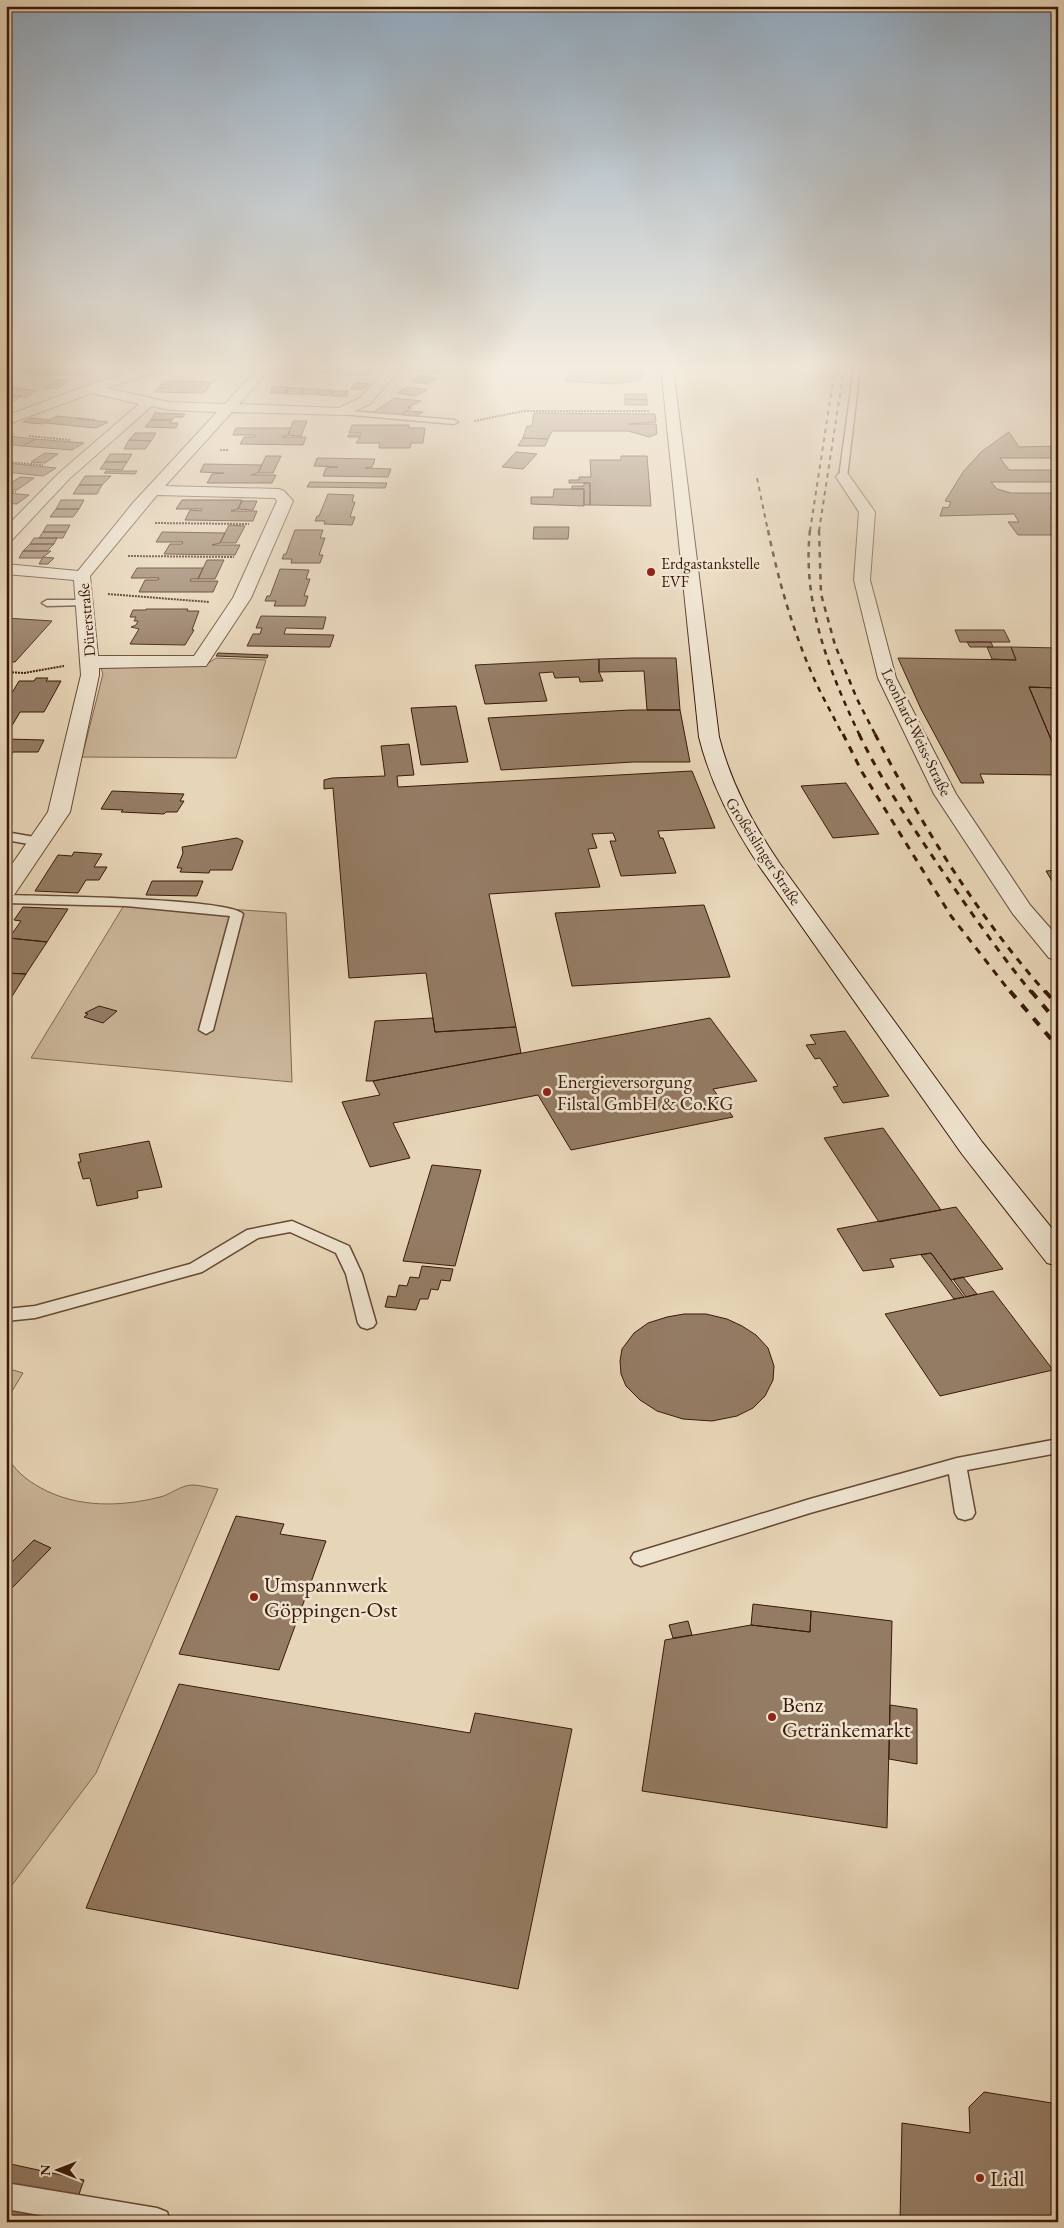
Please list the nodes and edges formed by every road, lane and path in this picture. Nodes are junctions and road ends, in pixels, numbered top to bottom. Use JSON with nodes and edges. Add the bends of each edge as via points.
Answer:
{"nodes":[{"id":1,"x":69,"y":472,"type":"edge"},
{"id":2,"x":169,"y":472,"type":"edge"},
{"id":3,"x":679,"y":472,"type":"edge"},
{"id":4,"x":844,"y":472,"type":"edge"},
{"id":5,"x":843,"y":477,"type":"joint"},
{"id":6,"x":153,"y":490,"type":"junction"},
{"id":7,"x":125,"y":522,"type":"junction"},
{"id":8,"x":275,"y":524,"type":"junction"},
{"id":9,"x":6,"y":537,"type":"edge"},
{"id":10,"x":98,"y":556,"type":"junction"},
{"id":11,"x":260,"y":558,"type":"junction"},
{"id":12,"x":6,"y":569,"type":"edge"},
{"id":13,"x":83,"y":590,"type":"junction"},
{"id":14,"x":239,"y":601,"type":"junction"},
{"id":15,"x":47,"y":603,"type":"dead end"},
{"id":16,"x":89,"y":662,"type":"junction"},
{"id":17,"x":6,"y":672,"type":"edge"},
{"id":18,"x":6,"y":836,"type":"edge"},
{"id":19,"x":40,"y":842,"type":"junction"},
{"id":20,"x":6,"y":890,"type":"edge"},
{"id":21,"x":6,"y":899,"type":"edge"},
{"id":22,"x":1058,"y":953,"type":"edge"},
{"id":23,"x":206,"y":1030,"type":"dead end"},
{"id":24,"x":1058,"y":1256,"type":"edge"},
{"id":25,"x":6,"y":1315,"type":"edge"},
{"id":26,"x":367,"y":1323,"type":"dead end"},
{"id":27,"x":1058,"y":1446,"type":"edge"},
{"id":28,"x":957,"y":1465,"type":"junction"},
{"id":29,"x":965,"y":1513,"type":"dead end"},
{"id":30,"x":640,"y":1558,"type":"dead end"},
{"id":31,"x":6,"y":2196,"type":"edge"},
{"id":32,"x":157,"y":2222,"type":"edge"}],
"edges":[{"from":1,"to":9,"type":"street"},
{"from":2,"to":6,"type":"street","name":"Dürerstraße"},
{"from":3,"to":24,"type":"street","name":"Großeislinger Straße","via":[[709,737],[724,788],[740,821],[770,867],[972,1148]]},
{"from":4,"to":5,"type":"lane","name":"Leonhard-Weiss-Straße"},
{"from":5,"to":22,"type":"street","name":"Leonhard-Weiss-Straße","via":[[868,512],[862,580],[887,678],[945,794],[1021,909]]},
{"from":6,"to":7,"type":"street","name":"Dürerstraße"},
{"from":6,"to":8,"type":"street","via":[[279,494],[286,501]]},
{"from":7,"to":8,"type":"path"},
{"from":7,"to":10,"type":"street","name":"Dürerstraße"},
{"from":8,"to":11,"type":"street"},
{"from":10,"to":11,"type":"path"},
{"from":10,"to":13,"type":"street","name":"Dürerstraße"},
{"from":11,"to":14,"type":"street"},
{"from":12,"to":13,"type":"street"},
{"from":13,"to":14,"type":"path"},
{"from":13,"to":15,"type":"lane"},
{"from":13,"to":16,"type":"street","name":"Dürerstraße"},
{"from":14,"to":16,"type":"street","via":[[199,662]]},
{"from":16,"to":17,"type":"path","via":[[24,673]]},
{"from":16,"to":19,"type":"street","name":"Dürerstraße","via":[[90,675],[59,812]]},
{"from":18,"to":19,"type":"lane"},
{"from":19,"to":20,"type":"street","name":"Dürerstraße"},
{"from":21,"to":23,"type":"lane","via":[[126,902],[224,910],[237,914]]},
{"from":25,"to":26,"type":"lane","via":[[35,1312],[196,1268],[253,1234],[292,1226],[343,1250],[354,1274]]},
{"from":27,"to":28,"type":"lane"},
{"from":28,"to":29,"type":"lane"},
{"from":28,"to":30,"type":"lane"},
{"from":31,"to":32,"type":"lane"}]}
